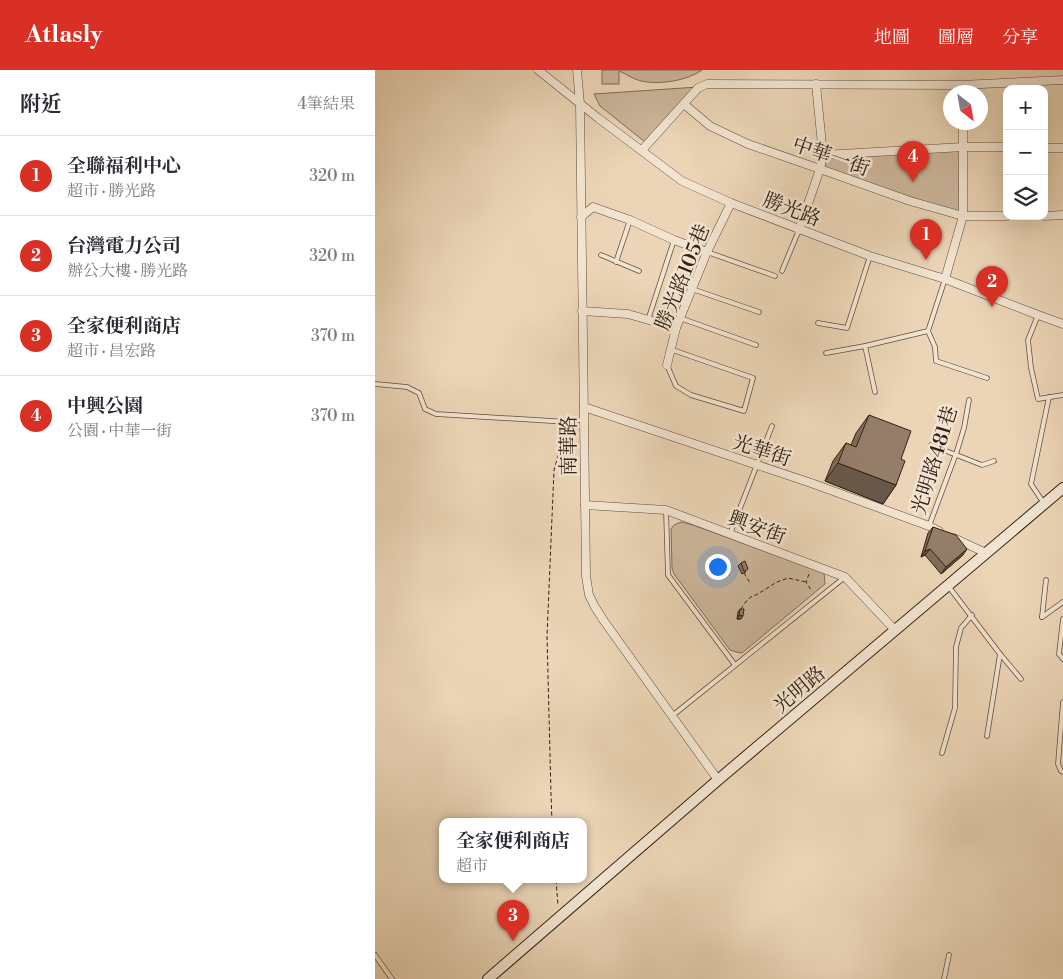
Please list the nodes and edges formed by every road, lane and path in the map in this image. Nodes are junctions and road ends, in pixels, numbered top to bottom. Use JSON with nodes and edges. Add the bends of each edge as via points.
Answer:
{"nodes":[{"id":1,"x":538,"y":70,"type":"edge"},
{"id":2,"x":577,"y":70,"type":"edge"},
{"id":3,"x":1063,"y":80,"type":"edge"},
{"id":4,"x":816,"y":84,"type":"junction"},
{"id":5,"x":988,"y":87,"type":"edge"},
{"id":6,"x":943,"y":88,"type":"edge"},
{"id":7,"x":580,"y":104,"type":"junction"},
{"id":8,"x":684,"y":104,"type":"junction"},
{"id":9,"x":963,"y":130,"type":"edge"},
{"id":10,"x":963,"y":147,"type":"junction"},
{"id":11,"x":1003,"y":147,"type":"edge"},
{"id":12,"x":1048,"y":148,"type":"edge"},
{"id":13,"x":1063,"y":148,"type":"edge"},
{"id":14,"x":642,"y":150,"type":"junction"},
{"id":15,"x":823,"y":155,"type":"junction"},
{"id":16,"x":820,"y":169,"type":"junction"},
{"id":17,"x":731,"y":203,"type":"junction"},
{"id":18,"x":1063,"y":215,"type":"edge"},
{"id":19,"x":963,"y":216,"type":"junction"},
{"id":20,"x":1003,"y":216,"type":"edge"},
{"id":21,"x":1048,"y":216,"type":"edge"},
{"id":22,"x":581,"y":217,"type":"junction"},
{"id":23,"x":630,"y":220,"type":"junction"},
{"id":24,"x":799,"y":230,"type":"junction"},
{"id":25,"x":674,"y":240,"type":"junction"},
{"id":26,"x":707,"y":252,"type":"junction"},
{"id":27,"x":601,"y":256,"type":"dead end"},
{"id":28,"x":870,"y":256,"type":"junction"},
{"id":29,"x":616,"y":262,"type":"junction"},
{"id":30,"x":639,"y":271,"type":"dead end"},
{"id":31,"x":782,"y":271,"type":"dead end"},
{"id":32,"x":775,"y":276,"type":"dead end"},
{"id":33,"x":945,"y":279,"type":"junction"},
{"id":34,"x":692,"y":289,"type":"junction"},
{"id":35,"x":582,"y":311,"type":"junction"},
{"id":36,"x":759,"y":312,"type":"dead end"},
{"id":37,"x":1038,"y":315,"type":"junction"},
{"id":38,"x":680,"y":318,"type":"junction"},
{"id":39,"x":648,"y":320,"type":"junction"},
{"id":40,"x":818,"y":323,"type":"dead end"},
{"id":41,"x":1063,"y":324,"type":"edge"},
{"id":42,"x":676,"y":328,"type":"junction"},
{"id":43,"x":928,"y":331,"type":"junction"},
{"id":44,"x":756,"y":346,"type":"dead end"},
{"id":45,"x":865,"y":346,"type":"junction"},
{"id":46,"x":671,"y":349,"type":"junction"},
{"id":47,"x":826,"y":353,"type":"dead end"},
{"id":48,"x":667,"y":365,"type":"joint"},
{"id":49,"x":987,"y":378,"type":"dead end"},
{"id":50,"x":375,"y":384,"type":"edge"},
{"id":51,"x":875,"y":392,"type":"dead end"},
{"id":52,"x":1063,"y":395,"type":"edge"},
{"id":53,"x":1049,"y":397,"type":"junction"},
{"id":54,"x":969,"y":400,"type":"dead end"},
{"id":55,"x":584,"y":407,"type":"junction"},
{"id":56,"x":584,"y":419,"type":"junction"},
{"id":57,"x":568,"y":422,"type":"junction"},
{"id":58,"x":772,"y":426,"type":"dead end"},
{"id":59,"x":931,"y":445,"type":"dead end"},
{"id":60,"x":956,"y":454,"type":"junction"},
{"id":61,"x":994,"y":462,"type":"dead end"},
{"id":62,"x":756,"y":465,"type":"junction"},
{"id":63,"x":1063,"y":488,"type":"edge"},
{"id":64,"x":1045,"y":504,"type":"junction"},
{"id":65,"x":585,"y":505,"type":"junction"},
{"id":66,"x":666,"y":510,"type":"junction"},
{"id":67,"x":929,"y":526,"type":"junction"},
{"id":68,"x":730,"y":534,"type":"junction"},
{"id":69,"x":986,"y":553,"type":"junction"},
{"id":70,"x":743,"y":573,"type":"edge"},
{"id":71,"x":809,"y":574,"type":"dead end"},
{"id":72,"x":845,"y":576,"type":"junction"},
{"id":73,"x":1045,"y":580,"type":"dead end"},
{"id":74,"x":806,"y":582,"type":"junction"},
{"id":75,"x":750,"y":584,"type":"dead end"},
{"id":76,"x":948,"y":585,"type":"junction"},
{"id":77,"x":811,"y":590,"type":"dead end"},
{"id":78,"x":1063,"y":602,"type":"edge"},
{"id":79,"x":740,"y":612,"type":"edge"},
{"id":80,"x":972,"y":615,"type":"junction"},
{"id":81,"x":1063,"y":619,"type":"edge"},
{"id":82,"x":895,"y":630,"type":"junction"},
{"id":83,"x":1001,"y":654,"type":"junction"},
{"id":84,"x":1063,"y":659,"type":"edge"},
{"id":85,"x":735,"y":665,"type":"junction"},
{"id":86,"x":1021,"y":678,"type":"dead end"},
{"id":87,"x":1063,"y":702,"type":"edge"},
{"id":88,"x":672,"y":716,"type":"junction"},
{"id":89,"x":987,"y":736,"type":"dead end"},
{"id":90,"x":942,"y":753,"type":"dead end"},
{"id":91,"x":1063,"y":772,"type":"edge"},
{"id":92,"x":718,"y":780,"type":"junction"},
{"id":93,"x":553,"y":818,"type":"edge"},
{"id":94,"x":556,"y":883,"type":"edge"},
{"id":95,"x":559,"y":919,"type":"junction"},
{"id":96,"x":375,"y":955,"type":"edge"},
{"id":97,"x":949,"y":955,"type":"dead end"},
{"id":98,"x":392,"y":979,"type":"edge"},
{"id":99,"x":488,"y":979,"type":"edge"},
{"id":100,"x":944,"y":979,"type":"edge"}],
"edges":[{"from":1,"to":7,"type":"street","name":"勝光路"},
{"from":2,"to":7,"type":"street","name":"南華路"},
{"from":3,"to":5,"type":"street"},
{"from":4,"to":6,"type":"street"},
{"from":4,"to":8,"type":"street","via":[[707,84],[698,88]]},
{"from":4,"to":15,"type":"street"},
{"from":7,"to":14,"type":"street","name":"勝光路"},
{"from":7,"to":22,"type":"street","name":"南華路"},
{"from":8,"to":14,"type":"street"},
{"from":8,"to":16,"type":"street","name":"中華一街","via":[[711,126],[748,144]]},
{"from":9,"to":10,"type":"street"},
{"from":10,"to":11,"type":"street"},
{"from":10,"to":15,"type":"street"},
{"from":10,"to":19,"type":"street"},
{"from":12,"to":13,"type":"street"},
{"from":14,"to":17,"type":"street","name":"勝光路","via":[[683,181]]},
{"from":15,"to":16,"type":"street"},
{"from":16,"to":19,"type":"street","name":"中華一街"},
{"from":16,"to":24,"type":"street"},
{"from":17,"to":24,"type":"street","name":"勝光路"},
{"from":17,"to":26,"type":"street","name":"勝光路105巷"},
{"from":18,"to":21,"type":"street"},
{"from":19,"to":20,"type":"street","name":"中華一街"},
{"from":19,"to":33,"type":"street"},
{"from":22,"to":23,"type":"street","via":[[593,208]]},
{"from":22,"to":35,"type":"street","name":"南華路"},
{"from":23,"to":25,"type":"street"},
{"from":23,"to":29,"type":"lane"},
{"from":24,"to":28,"type":"street","name":"勝光路"},
{"from":24,"to":31,"type":"lane"},
{"from":25,"to":26,"type":"street"},
{"from":25,"to":39,"type":"lane"},
{"from":26,"to":32,"type":"lane"},
{"from":26,"to":34,"type":"street","name":"勝光路105巷"},
{"from":27,"to":29,"type":"lane"},
{"from":28,"to":33,"type":"street","name":"勝光路"},
{"from":28,"to":40,"type":"lane","via":[[847,328]]},
{"from":29,"to":30,"type":"lane"},
{"from":33,"to":37,"type":"street","name":"勝光路"},
{"from":33,"to":43,"type":"lane"},
{"from":34,"to":36,"type":"lane"},
{"from":34,"to":38,"type":"street","name":"勝光路105巷"},
{"from":35,"to":39,"type":"street","via":[[627,314]]},
{"from":35,"to":55,"type":"street","name":"南華路"},
{"from":37,"to":41,"type":"street","name":"勝光路"},
{"from":37,"to":53,"type":"lane","via":[[1028,340],[1030,359],[1038,399]]},
{"from":38,"to":42,"type":"street","name":"勝光路105巷"},
{"from":38,"to":44,"type":"lane"},
{"from":39,"to":42,"type":"street"},
{"from":42,"to":46,"type":"street","name":"勝光路105巷"},
{"from":43,"to":45,"type":"lane"},
{"from":43,"to":49,"type":"lane","via":[[935,347],[936,361]]},
{"from":45,"to":47,"type":"lane"},
{"from":45,"to":51,"type":"lane"},
{"from":46,"to":48,"type":"street","name":"勝光路105巷"},
{"from":46,"to":48,"type":"lane","via":[[753,378],[744,411],[676,386]]},
{"from":50,"to":57,"type":"lane","via":[[407,387],[419,393],[425,409],[436,414]]},
{"from":52,"to":53,"type":"lane"},
{"from":53,"to":64,"type":"lane","via":[[1031,484]]},
{"from":54,"to":60,"type":"lane","name":"光明路481巷"},
{"from":55,"to":56,"type":"street","name":"南華路"},
{"from":55,"to":62,"type":"street","name":"光華街"},
{"from":56,"to":57,"type":"lane"},
{"from":56,"to":65,"type":"street","name":"南華路"},
{"from":57,"to":93,"type":"path","name":"南華路","via":[[554,470],[547,636]]},
{"from":58,"to":62,"type":"lane"},
{"from":59,"to":60,"type":"lane"},
{"from":60,"to":61,"type":"lane","via":[[983,465]]},
{"from":60,"to":67,"type":"lane","name":"光明路481巷"},
{"from":62,"to":67,"type":"street","name":"光華街"},
{"from":62,"to":68,"type":"lane"},
{"from":63,"to":64,"type":"main road","name":"光明路"},
{"from":64,"to":69,"type":"main road","name":"光明路"},
{"from":65,"to":66,"type":"street","name":"興安街"},
{"from":65,"to":88,"type":"street","name":"南華路","via":[[589,594],[604,621]]},
{"from":66,"to":68,"type":"street","name":"興安街"},
{"from":66,"to":85,"type":"lane","via":[[668,575]]},
{"from":67,"to":69,"type":"street","name":"光明路481巷"},
{"from":68,"to":72,"type":"street","name":"興安街"},
{"from":69,"to":76,"type":"main road","name":"光明路"},
{"from":70,"to":75,"type":"path"},
{"from":71,"to":74,"type":"path"},
{"from":72,"to":82,"type":"street","name":"興安街"},
{"from":72,"to":85,"type":"lane"},
{"from":73,"to":78,"type":"lane","via":[[1042,618]]},
{"from":74,"to":77,"type":"path"},
{"from":74,"to":79,"type":"path","via":[[787,578],[777,582],[753,596]]},
{"from":76,"to":80,"type":"lane"},
{"from":76,"to":82,"type":"main road","name":"光明路"},
{"from":80,"to":83,"type":"lane"},
{"from":80,"to":90,"type":"lane","via":[[961,628],[956,647],[955,708]]},
{"from":81,"to":84,"type":"lane","via":[[1059,654]]},
{"from":82,"to":92,"type":"main road","name":"光明路"},
{"from":83,"to":86,"type":"lane"},
{"from":83,"to":89,"type":"lane"},
{"from":85,"to":88,"type":"lane"},
{"from":87,"to":91,"type":"lane","via":[[1058,764]]},
{"from":88,"to":92,"type":"street","name":"南華路"},
{"from":92,"to":95,"type":"main road","name":"光明路"},
{"from":94,"to":95,"type":"path"},
{"from":95,"to":99,"type":"main road","name":"光明路"},
{"from":96,"to":98,"type":"lane"},
{"from":97,"to":100,"type":"lane"}]}
